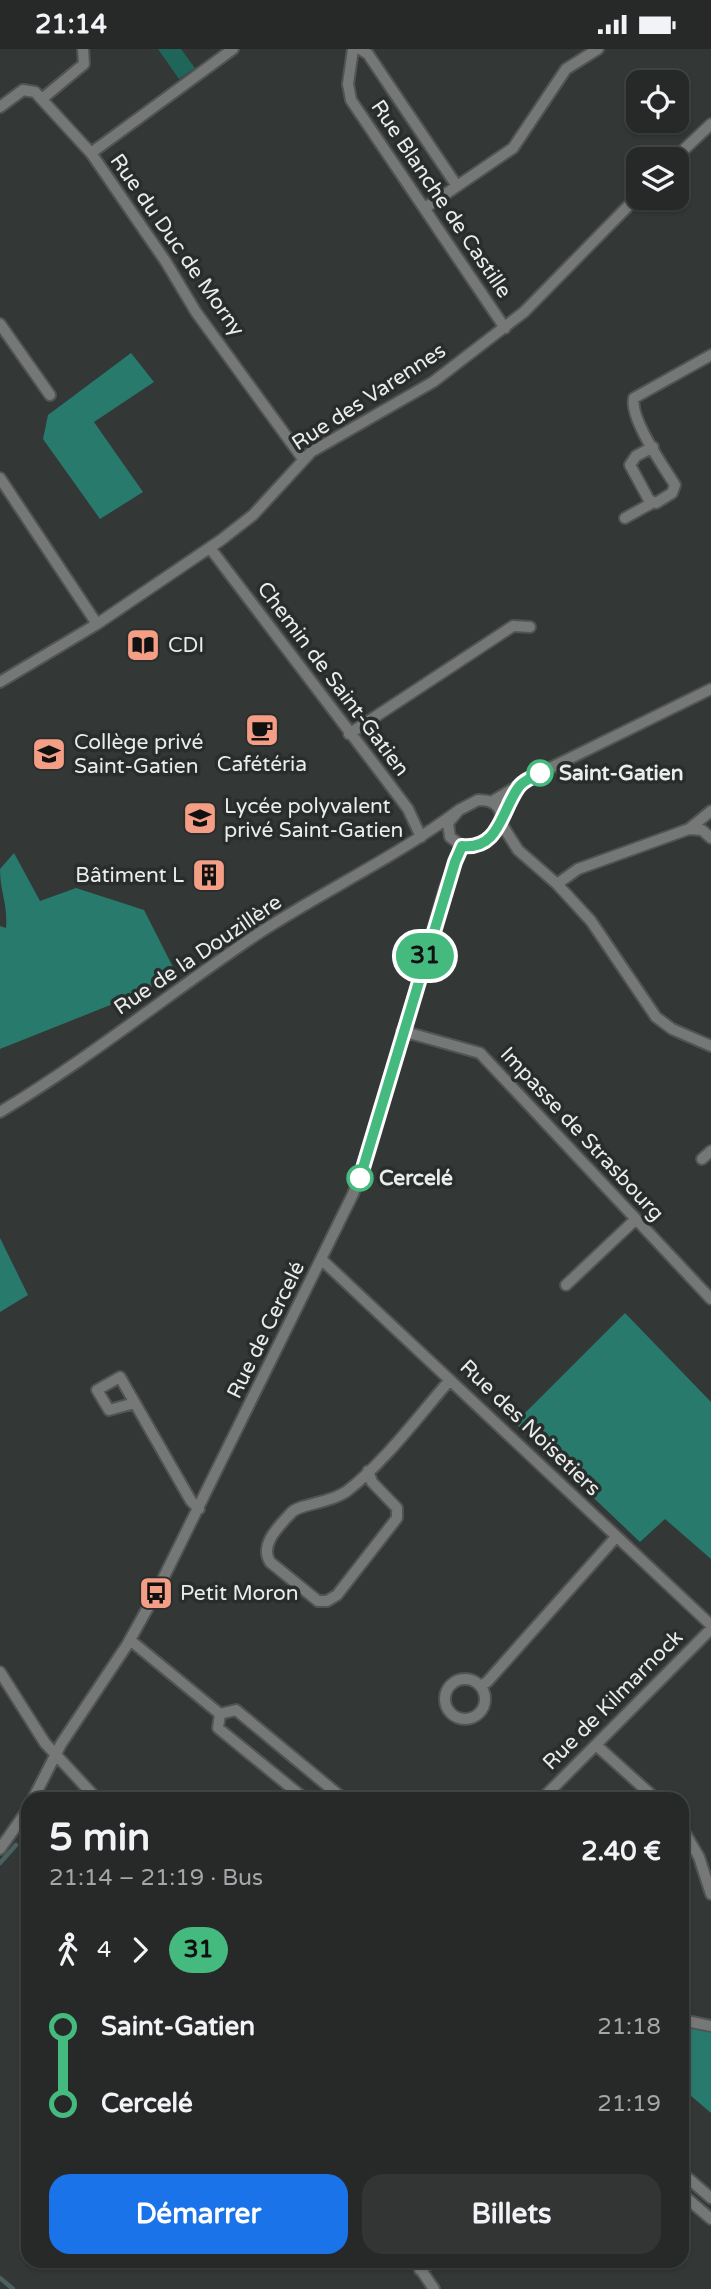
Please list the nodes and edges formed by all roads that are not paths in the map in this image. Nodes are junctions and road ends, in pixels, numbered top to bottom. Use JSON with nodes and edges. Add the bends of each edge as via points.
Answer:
{"nodes":[{"id":1,"x":83,"y":49,"type":"edge"},
{"id":2,"x":233,"y":49,"type":"edge"},
{"id":3,"x":354,"y":49,"type":"edge"},
{"id":4,"x":360,"y":49,"type":"edge"},
{"id":5,"x":598,"y":49,"type":"edge"},
{"id":6,"x":43,"y":98,"type":"junction"},
{"id":7,"x":0,"y":107,"type":"edge"},
{"id":8,"x":711,"y":124,"type":"edge"},
{"id":9,"x":687,"y":147,"type":"edge"},
{"id":10,"x":91,"y":153,"type":"junction"},
{"id":11,"x":457,"y":186,"type":"junction"},
{"id":12,"x":425,"y":208,"type":"junction"},
{"id":13,"x":626,"y":208,"type":"edge"},
{"id":14,"x":0,"y":324,"type":"edge"},
{"id":15,"x":505,"y":328,"type":"junction"},
{"id":16,"x":711,"y":355,"type":"edge"},
{"id":17,"x":50,"y":395,"type":"dead end"},
{"id":18,"x":653,"y":447,"type":"junction"},
{"id":19,"x":303,"y":460,"type":"junction"},
{"id":20,"x":0,"y":478,"type":"edge"},
{"id":21,"x":652,"y":503,"type":"junction"},
{"id":22,"x":625,"y":518,"type":"dead end"},
{"id":23,"x":210,"y":548,"type":"junction"},
{"id":24,"x":97,"y":624,"type":"junction"},
{"id":25,"x":530,"y":627,"type":"dead end"},
{"id":26,"x":0,"y":682,"type":"edge"},
{"id":27,"x":711,"y":689,"type":"edge"},
{"id":28,"x":349,"y":734,"type":"junction"},
{"id":29,"x":519,"y":786,"type":"junction"},
{"id":30,"x":491,"y":802,"type":"junction"},
{"id":31,"x":459,"y":810,"type":"junction"},
{"id":32,"x":711,"y":810,"type":"edge"},
{"id":33,"x":501,"y":821,"type":"junction"},
{"id":34,"x":689,"y":829,"type":"junction"},
{"id":35,"x":448,"y":831,"type":"junction"},
{"id":36,"x":421,"y":837,"type":"junction"},
{"id":37,"x":711,"y":838,"type":"edge"},
{"id":38,"x":489,"y":839,"type":"junction"},
{"id":39,"x":462,"y":846,"type":"junction"},
{"id":40,"x":518,"y":850,"type":"junction"},
{"id":41,"x":557,"y":884,"type":"junction"},
{"id":42,"x":402,"y":1031,"type":"junction"},
{"id":43,"x":711,"y":1046,"type":"edge"},
{"id":44,"x":0,"y":1112,"type":"edge"},
{"id":45,"x":635,"y":1219,"type":"junction"},
{"id":46,"x":322,"y":1260,"type":"junction"},
{"id":47,"x":566,"y":1285,"type":"dead end"},
{"id":48,"x":711,"y":1299,"type":"edge"},
{"id":49,"x":450,"y":1380,"type":"junction"},
{"id":50,"x":135,"y":1403,"type":"dead end"},
{"id":51,"x":368,"y":1471,"type":"junction"},
{"id":52,"x":199,"y":1509,"type":"junction"},
{"id":53,"x":616,"y":1538,"type":"junction"},
{"id":54,"x":711,"y":1627,"type":"edge"},
{"id":55,"x":130,"y":1640,"type":"junction"},
{"id":56,"x":0,"y":1672,"type":"edge"},
{"id":57,"x":480,"y":1686,"type":"dead end"},
{"id":58,"x":220,"y":1714,"type":"junction"},
{"id":59,"x":596,"y":1745,"type":"junction"},
{"id":60,"x":55,"y":1756,"type":"junction"},
{"id":61,"x":37,"y":1792,"type":"edge"},
{"id":62,"x":90,"y":1792,"type":"edge"},
{"id":63,"x":296,"y":1792,"type":"edge"},
{"id":64,"x":335,"y":1792,"type":"edge"},
{"id":65,"x":549,"y":1792,"type":"edge"},
{"id":66,"x":648,"y":1792,"type":"edge"},
{"id":67,"x":21,"y":1819,"type":"edge"},
{"id":68,"x":689,"y":1840,"type":"edge"},
{"id":69,"x":0,"y":1849,"type":"edge"},
{"id":70,"x":711,"y":1895,"type":"edge"},
{"id":71,"x":689,"y":2021,"type":"edge"},
{"id":72,"x":711,"y":2027,"type":"edge"},
{"id":73,"x":689,"y":2179,"type":"edge"},
{"id":74,"x":711,"y":2198,"type":"edge"},
{"id":75,"x":689,"y":2200,"type":"edge"},
{"id":76,"x":711,"y":2219,"type":"edge"},
{"id":77,"x":419,"y":2268,"type":"edge"},
{"id":78,"x":434,"y":2289,"type":"edge"}],
"edges":[{"from":1,"to":6,"type":"street","via":[[84,64]]},
{"from":2,"to":10,"type":"street"},
{"from":3,"to":12,"type":"street","name":"Rue Blanche de Castille","via":[[348,84],[351,100]]},
{"from":4,"to":11,"type":"street","name":"Rue Blanche de Castille","via":[[368,54]]},
{"from":5,"to":11,"type":"street","via":[[559,77],[513,148]]},
{"from":6,"to":7,"type":"street","via":[[23,90]]},
{"from":6,"to":10,"type":"street","name":"Rue du Duc de Morny"},
{"from":8,"to":9,"type":"street"},
{"from":10,"to":19,"type":"street","name":"Rue du Duc de Morny","via":[[196,312]]},
{"from":11,"to":12,"type":"street"},
{"from":12,"to":15,"type":"street","name":"Rue Blanche de Castille"},
{"from":13,"to":15,"type":"street","name":"Rue des Varennes"},
{"from":14,"to":17,"type":"street"},
{"from":15,"to":19,"type":"street","name":"Rue des Varennes","via":[[422,389]]},
{"from":16,"to":18,"type":"street","via":[[634,398],[634,414]]},
{"from":18,"to":21,"type":"street","via":[[630,464]]},
{"from":18,"to":21,"type":"street","via":[[676,489]]},
{"from":19,"to":23,"type":"street","name":"Rue des Varennes","via":[[253,515]]},
{"from":20,"to":24,"type":"street"},
{"from":21,"to":22,"type":"street"},
{"from":23,"to":24,"type":"street","name":"Rue des Varennes"},
{"from":23,"to":28,"type":"street","name":"Chemin de Saint-Gatien"},
{"from":24,"to":26,"type":"street","name":"Rue des Varennes"},
{"from":25,"to":28,"type":"street","via":[[513,626]]},
{"from":27,"to":29,"type":"street"},
{"from":28,"to":36,"type":"street","name":"Chemin de Saint-Gatien","via":[[408,809]]},
{"from":29,"to":30,"type":"street"},
{"from":29,"to":33,"type":"street"},
{"from":30,"to":31,"type":"street","via":[[478,800]]},
{"from":30,"to":33,"type":"street"},
{"from":31,"to":35,"type":"street","via":[[450,819]]},
{"from":31,"to":36,"type":"street","name":"Rue de la Douzillère"},
{"from":32,"to":34,"type":"street"},
{"from":33,"to":38,"type":"street"},
{"from":33,"to":40,"type":"street"},
{"from":34,"to":37,"type":"street","via":[[702,830]]},
{"from":34,"to":41,"type":"street","via":[[578,869]]},
{"from":35,"to":36,"type":"street","name":"Rue de la Douzillère"},
{"from":35,"to":39,"type":"street"},
{"from":36,"to":44,"type":"street","name":"Rue de la Douzillère","via":[[260,933]]},
{"from":38,"to":39,"type":"street"},
{"from":38,"to":40,"type":"street"},
{"from":39,"to":42,"type":"street","name":"Rue de Cercelé"},
{"from":40,"to":41,"type":"street"},
{"from":41,"to":43,"type":"street","via":[[591,921],[656,1017]]},
{"from":42,"to":45,"type":"street","name":"Impasse de Strasbourg","via":[[480,1053]]},
{"from":42,"to":46,"type":"street","name":"Rue de Cercelé","via":[[363,1169]]},
{"from":45,"to":47,"type":"street"},
{"from":45,"to":48,"type":"street","name":"Impasse de Strasbourg"},
{"from":46,"to":49,"type":"street","name":"Rue des Noisetiers"},
{"from":46,"to":52,"type":"street","name":"Rue de Cercelé"},
{"from":49,"to":51,"type":"street"},
{"from":49,"to":53,"type":"street","name":"Rue des Noisetiers"},
{"from":50,"to":52,"type":"street"},
{"from":51,"to":51,"type":"street","via":[[372,1482],[397,1508],[397,1518],[337,1595],[318,1601],[274,1566],[267,1545],[296,1509],[334,1499]]},
{"from":52,"to":55,"type":"street","name":"Rue de Cercelé"},
{"from":53,"to":54,"type":"street","name":"Rue des Noisetiers"},
{"from":53,"to":57,"type":"street"},
{"from":54,"to":59,"type":"street","name":"Rue de Kilmarnock"},
{"from":55,"to":58,"type":"street"},
{"from":55,"to":60,"type":"street","name":"Rue de Cercelé"},
{"from":56,"to":60,"type":"street"},
{"from":58,"to":63,"type":"street","via":[[218,1728]]},
{"from":58,"to":64,"type":"street","via":[[236,1710]]},
{"from":59,"to":65,"type":"street","name":"Rue de Kilmarnock"},
{"from":59,"to":66,"type":"street"},
{"from":60,"to":61,"type":"street","name":"Rue de Cercelé"},
{"from":60,"to":62,"type":"street"},
{"from":67,"to":69,"type":"street"},
{"from":68,"to":70,"type":"street"},
{"from":71,"to":72,"type":"street"},
{"from":73,"to":74,"type":"street"},
{"from":75,"to":76,"type":"street"},
{"from":77,"to":78,"type":"street"}]}
